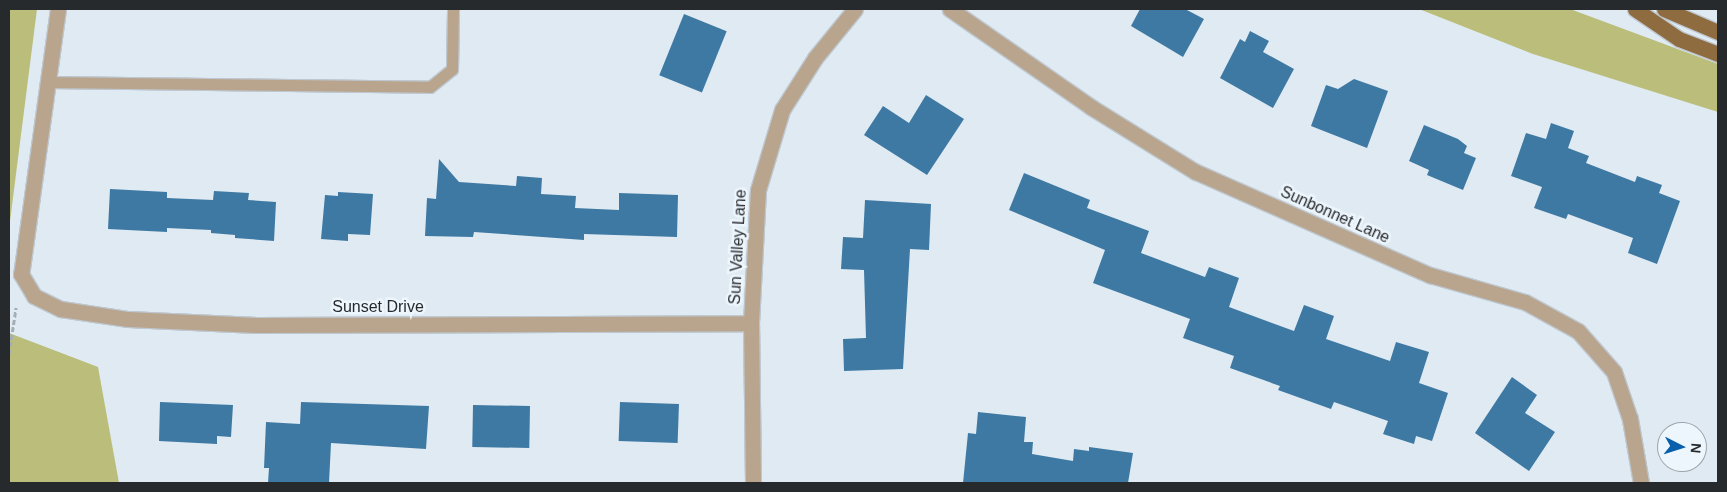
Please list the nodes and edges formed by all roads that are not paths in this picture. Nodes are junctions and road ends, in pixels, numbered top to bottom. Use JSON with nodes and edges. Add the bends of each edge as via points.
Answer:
{"nodes":[{"id":1,"x":58,"y":9,"type":"edge"},
{"id":2,"x":454,"y":9,"type":"edge"},
{"id":3,"x":854,"y":9,"type":"edge"},
{"id":4,"x":950,"y":9,"type":"edge"},
{"id":5,"x":1635,"y":9,"type":"edge"},
{"id":6,"x":1664,"y":9,"type":"edge"},
{"id":7,"x":1718,"y":32,"type":"edge"},
{"id":8,"x":1718,"y":54,"type":"edge"},
{"id":9,"x":47,"y":82,"type":"junction"},
{"id":10,"x":752,"y":323,"type":"junction"},
{"id":11,"x":753,"y":483,"type":"edge"},
{"id":12,"x":1641,"y":483,"type":"edge"}],
"edges":[{"from":1,"to":9,"type":"street"},
{"from":2,"to":9,"type":"lane","via":[[452,69],[430,88]]},
{"from":3,"to":10,"type":"street","name":"Sun Valley Lane","via":[[815,58],[782,110],[767,153],[758,190]]},
{"from":4,"to":12,"type":"street","name":"Sunbonnet Lane","via":[[1091,107],[1196,172],[1430,275],[1525,302],[1578,331],[1614,372],[1630,419]]},
{"from":5,"to":8,"type":"main road","via":[[1679,39]]},
{"from":6,"to":7,"type":"main road"},
{"from":9,"to":10,"type":"street","name":"Sunset Drive","via":[[21,274],[34,296],[61,309],[128,319],[256,325]]},
{"from":10,"to":11,"type":"street","name":"Sun Valley Lane"}]}
